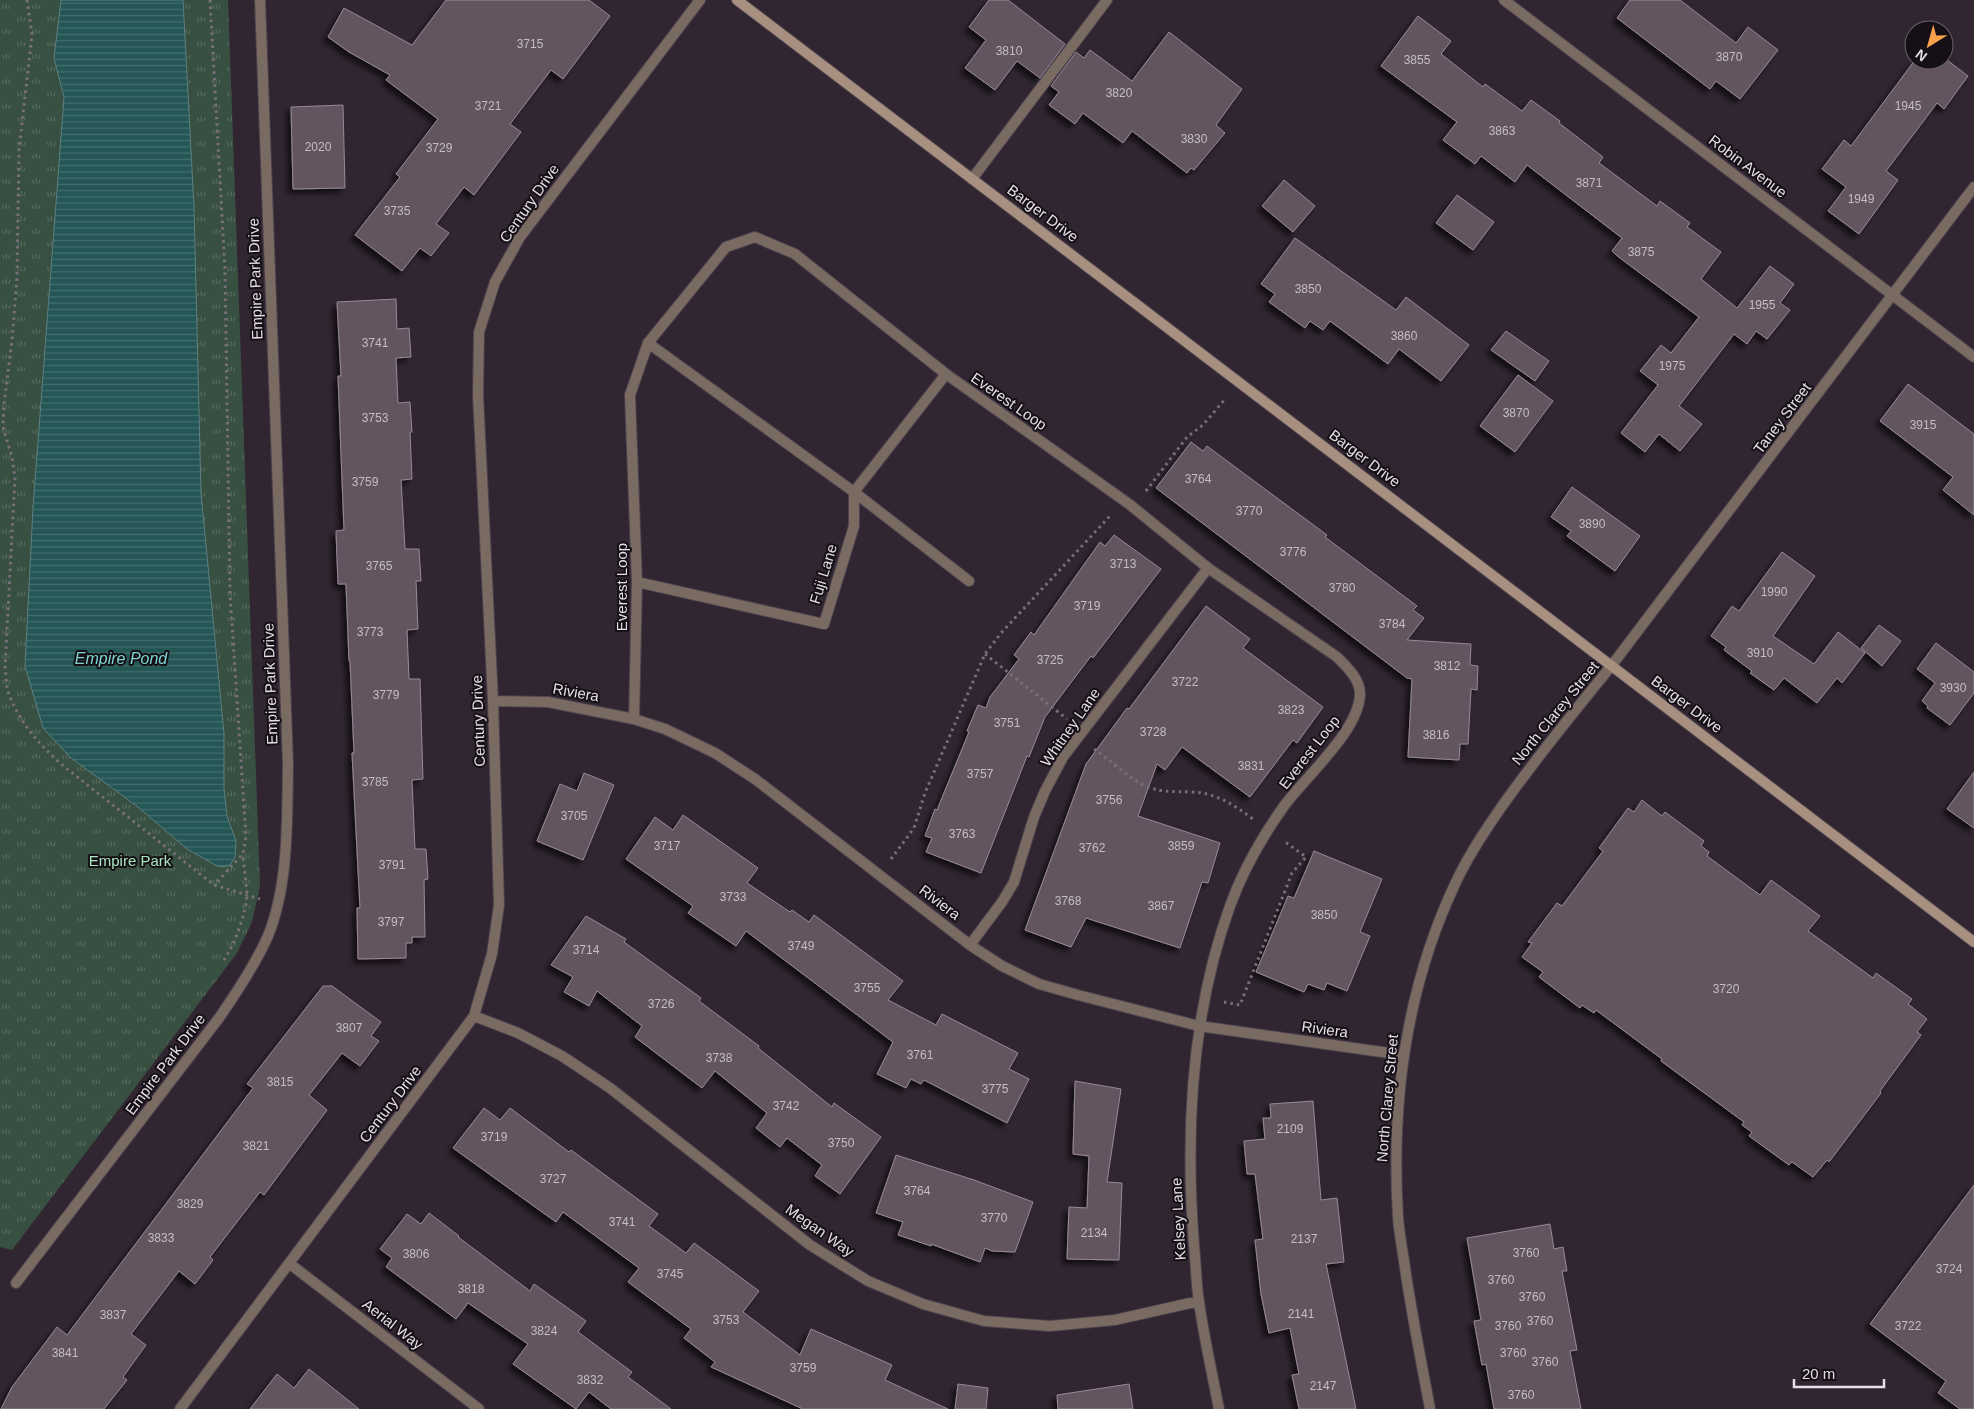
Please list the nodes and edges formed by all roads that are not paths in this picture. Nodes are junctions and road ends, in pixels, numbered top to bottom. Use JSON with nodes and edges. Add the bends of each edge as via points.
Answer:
{"nodes":[{"id":1,"x":260,"y":0,"type":"edge"},
{"id":2,"x":700,"y":0,"type":"edge"},
{"id":3,"x":737,"y":0,"type":"edge"},
{"id":4,"x":1107,"y":0,"type":"edge"},
{"id":5,"x":1504,"y":0,"type":"edge"},
{"id":6,"x":972,"y":179,"type":"junction"},
{"id":7,"x":1974,"y":187,"type":"edge"},
{"id":8,"x":1894,"y":295,"type":"junction"},
{"id":9,"x":648,"y":343,"type":"junction"},
{"id":10,"x":1974,"y":357,"type":"edge"},
{"id":11,"x":946,"y":374,"type":"junction"},
{"id":12,"x":854,"y":492,"type":"junction"},
{"id":13,"x":1208,"y":568,"type":"junction"},
{"id":14,"x":969,"y":581,"type":"dead end"},
{"id":15,"x":637,"y":582,"type":"junction"},
{"id":16,"x":1612,"y":665,"type":"junction"},
{"id":17,"x":493,"y":701,"type":"junction"},
{"id":18,"x":634,"y":718,"type":"junction"},
{"id":19,"x":1974,"y":942,"type":"edge"},
{"id":20,"x":970,"y":944,"type":"junction"},
{"id":21,"x":474,"y":1016,"type":"junction"},
{"id":22,"x":1199,"y":1026,"type":"junction"},
{"id":23,"x":1403,"y":1055,"type":"junction"},
{"id":24,"x":290,"y":1264,"type":"junction"},
{"id":25,"x":16,"y":1283,"type":"dead end"},
{"id":26,"x":1199,"y":1301,"type":"junction"},
{"id":27,"x":180,"y":1409,"type":"edge"},
{"id":28,"x":479,"y":1409,"type":"edge"},
{"id":29,"x":1219,"y":1409,"type":"edge"},
{"id":30,"x":1430,"y":1409,"type":"edge"}],
"edges":[{"from":1,"to":25,"type":"street","name":"Empire Park Drive","via":[[288,764],[287,834],[277,903],[268,934],[248,974],[219,1018]]},
{"from":2,"to":17,"type":"street","name":"Century Drive","via":[[520,237],[495,282],[479,332],[479,405]]},
{"from":3,"to":6,"type":"main road","name":"Barger Drive"},
{"from":4,"to":6,"type":"street"},
{"from":5,"to":8,"type":"street","name":"Robin Avenue"},
{"from":6,"to":16,"type":"main road","name":"Barger Drive"},
{"from":7,"to":8,"type":"street","name":"Taney Street"},
{"from":8,"to":10,"type":"street","name":"Robin Avenue"},
{"from":8,"to":16,"type":"street","name":"Taney Street"},
{"from":9,"to":11,"type":"street","name":"Everest Loop","via":[[726,247],[755,237],[795,254]]},
{"from":9,"to":12,"type":"street"},
{"from":9,"to":15,"type":"street","name":"Everest Loop","via":[[630,395]]},
{"from":11,"to":12,"type":"street"},
{"from":11,"to":13,"type":"street","name":"Everest Loop","via":[[1129,504]]},
{"from":12,"to":14,"type":"street"},
{"from":12,"to":15,"type":"street","name":"Fuji Lane","via":[[854,526],[824,624]]},
{"from":13,"to":20,"type":"street","name":"Whitney Lane","via":[[1063,757],[1034,817],[1014,882]]},
{"from":13,"to":22,"type":"street","name":"Everest Loop","via":[[1337,657],[1353,674],[1360,692],[1356,713],[1347,731],[1285,806],[1252,856],[1231,904],[1211,964]]},
{"from":15,"to":18,"type":"street","name":"Everest Loop"},
{"from":16,"to":19,"type":"main road","name":"Barger Drive"},
{"from":16,"to":23,"type":"street","name":"North Clarey Street","via":[[1527,771],[1456,880],[1417,989]]},
{"from":17,"to":18,"type":"street","name":"Riviera","via":[[548,702]]},
{"from":17,"to":21,"type":"street","name":"Century Drive","via":[[499,905],[492,954]]},
{"from":18,"to":20,"type":"street","name":"Riviera","via":[[665,728],[715,753],[754,779]]},
{"from":20,"to":22,"type":"street","name":"Riviera","via":[[1002,966],[1039,984]]},
{"from":21,"to":24,"type":"street","name":"Century Drive"},
{"from":21,"to":26,"type":"street","name":"Megan Way","via":[[518,1033],[562,1056],[610,1088],[810,1245],[868,1281],[923,1304],[984,1321],[1050,1326],[1115,1320]]},
{"from":22,"to":23,"type":"street","name":"Riviera"},
{"from":22,"to":26,"type":"street","name":"Kelsey Lane","via":[[1190,1116],[1191,1205]]},
{"from":23,"to":30,"type":"street","name":"North Clarey Street","via":[[1396,1148],[1398,1219]]},
{"from":24,"to":27,"type":"street","name":"Century Drive"},
{"from":24,"to":28,"type":"street","name":"Aerial Way"},
{"from":26,"to":29,"type":"street","name":"Kelsey Lane"}]}
